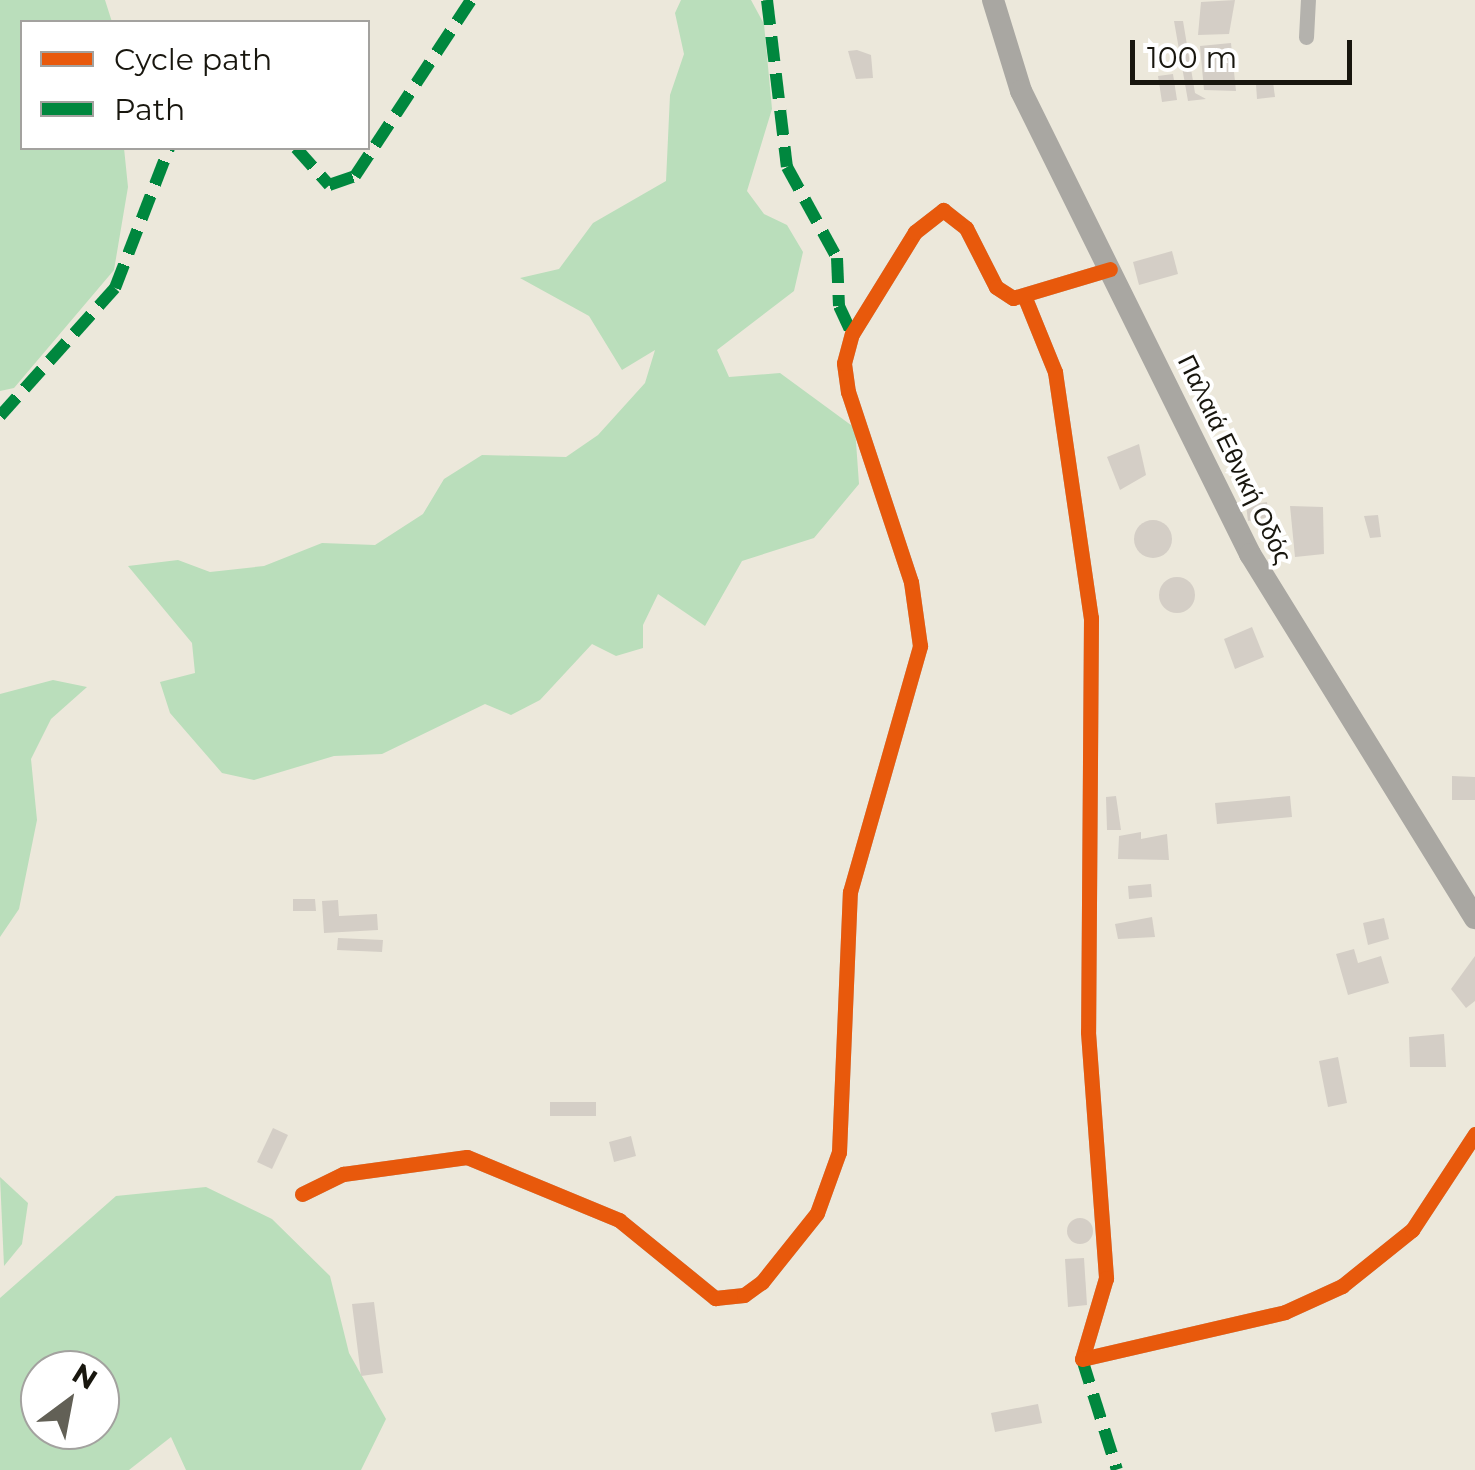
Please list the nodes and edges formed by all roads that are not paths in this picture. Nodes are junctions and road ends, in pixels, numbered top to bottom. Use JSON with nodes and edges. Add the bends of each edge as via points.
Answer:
{"nodes":[{"id":1,"x":993,"y":0,"type":"edge"},
{"id":2,"x":1308,"y":0,"type":"edge"},
{"id":3,"x":1306,"y":37,"type":"dead end"},
{"id":4,"x":1110,"y":270,"type":"junction"},
{"id":5,"x":1025,"y":298,"type":"junction"},
{"id":6,"x":1475,"y":918,"type":"edge"},
{"id":7,"x":1475,"y":1134,"type":"edge"},
{"id":8,"x":302,"y":1194,"type":"dead end"}],
"edges":[{"from":1,"to":4,"type":"street","name":"Παλαιά Εθνική Οδός","via":[[1021,92]]},
{"from":2,"to":3,"type":"street"},
{"from":4,"to":5,"type":"street"},
{"from":4,"to":6,"type":"street","name":"Παλαιά Εθνική Οδός","via":[[1280,608]]},
{"from":5,"to":7,"type":"street","via":[[1055,372],[1091,618],[1088,1032],[1106,1278],[1082,1360],[1285,1312],[1342,1286],[1412,1230]]},
{"from":5,"to":8,"type":"street","via":[[996,287],[966,228],[943,210],[896,260],[844,364],[870,473],[911,582],[920,646],[850,892],[839,1152],[831,1185],[798,1239],[744,1295],[715,1298],[620,1220],[467,1157],[343,1174]]}]}
